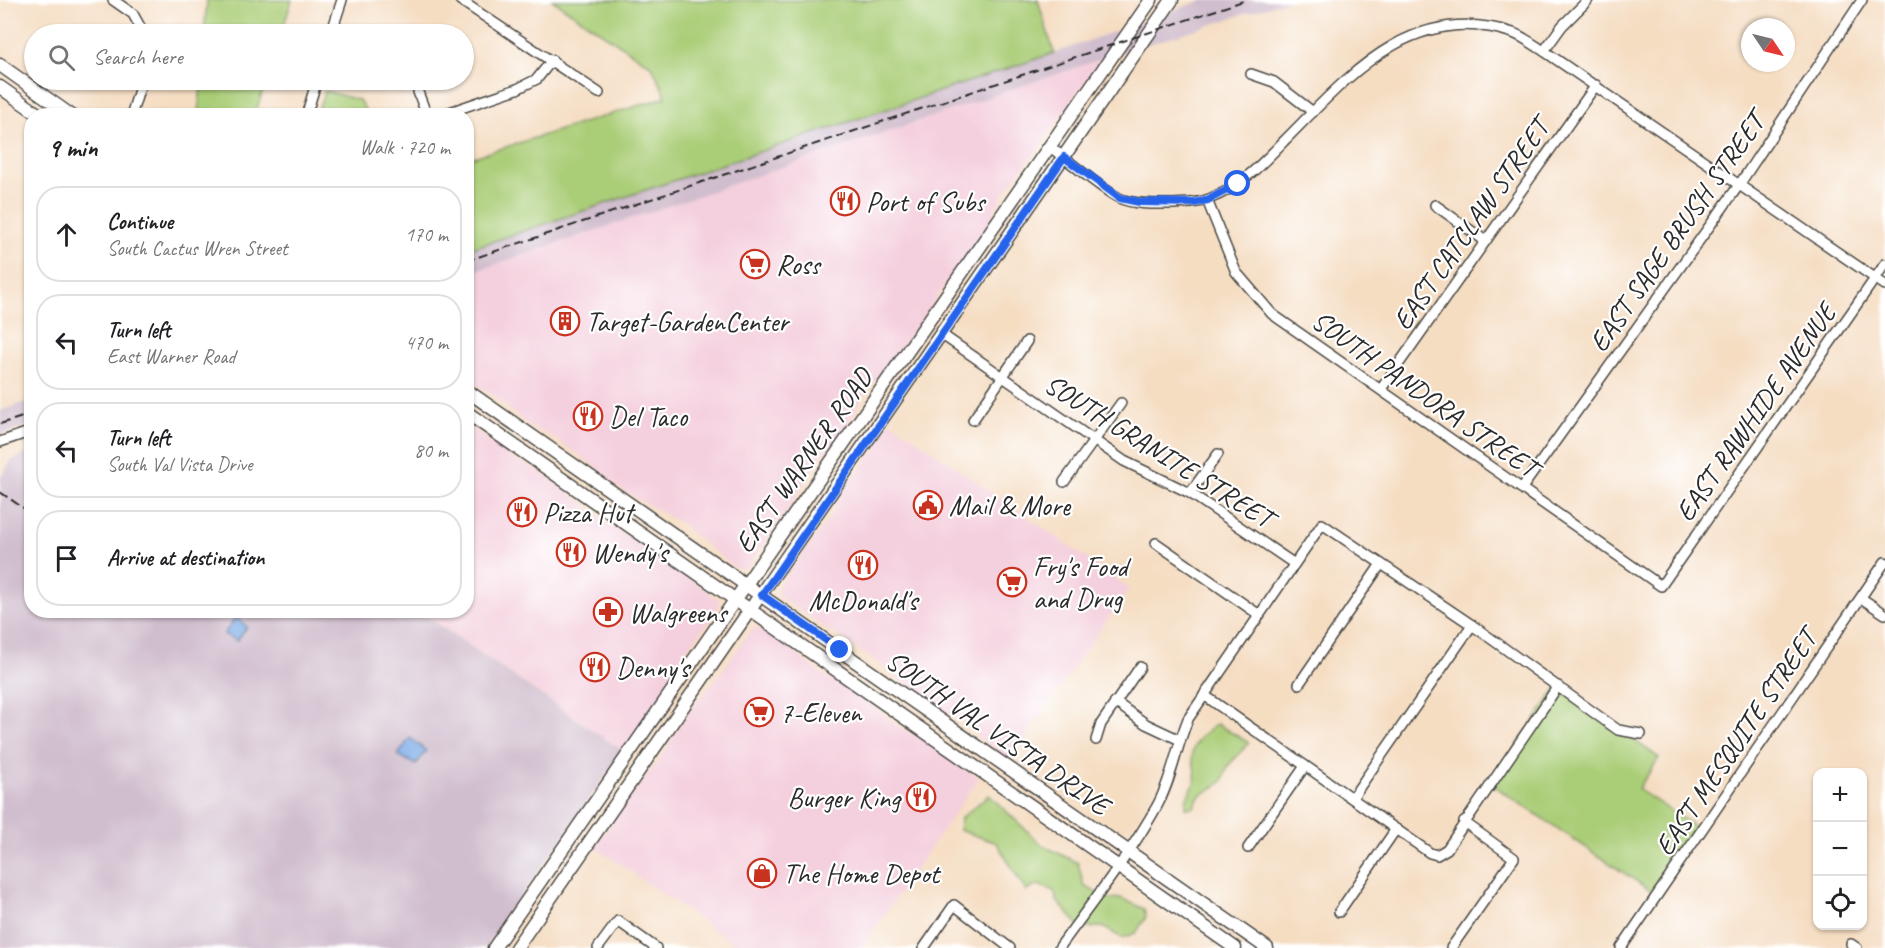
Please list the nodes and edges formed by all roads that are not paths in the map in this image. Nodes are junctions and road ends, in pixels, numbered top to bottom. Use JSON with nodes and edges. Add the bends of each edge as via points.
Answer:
{"nodes":[{"id":1,"x":113,"y":0,"type":"edge"},
{"id":2,"x":342,"y":0,"type":"edge"},
{"id":3,"x":460,"y":0,"type":"edge"},
{"id":4,"x":1151,"y":0,"type":"edge"},
{"id":5,"x":1172,"y":0,"type":"edge"},
{"id":6,"x":1588,"y":0,"type":"edge"},
{"id":7,"x":1862,"y":0,"type":"edge"},
{"id":8,"x":138,"y":24,"type":"edge"},
{"id":9,"x":334,"y":24,"type":"edge"},
{"id":10,"x":1544,"y":51,"type":"junction"},
{"id":11,"x":552,"y":60,"type":"junction"},
{"id":12,"x":0,"y":65,"type":"edge"},
{"id":13,"x":1251,"y":74,"type":"dead end"},
{"id":14,"x":24,"y":82,"type":"edge"},
{"id":15,"x":1596,"y":86,"type":"junction"},
{"id":16,"x":0,"y":87,"type":"edge"},
{"id":17,"x":35,"y":90,"type":"edge"},
{"id":18,"x":139,"y":90,"type":"edge"},
{"id":19,"x":314,"y":90,"type":"edge"},
{"id":20,"x":418,"y":92,"type":"dead end"},
{"id":21,"x":599,"y":93,"type":"dead end"},
{"id":22,"x":30,"y":108,"type":"edge"},
{"id":23,"x":61,"y":108,"type":"edge"},
{"id":24,"x":133,"y":108,"type":"edge"},
{"id":25,"x":308,"y":108,"type":"edge"},
{"id":26,"x":424,"y":108,"type":"edge"},
{"id":27,"x":461,"y":108,"type":"edge"},
{"id":28,"x":1313,"y":112,"type":"junction"},
{"id":29,"x":1050,"y":147,"type":"junction"},
{"id":30,"x":1064,"y":157,"type":"junction"},
{"id":31,"x":1739,"y":185,"type":"junction"},
{"id":32,"x":1208,"y":200,"type":"junction"},
{"id":33,"x":1435,"y":205,"type":"dead end"},
{"id":34,"x":1005,"y":212,"type":"junction"},
{"id":35,"x":1019,"y":222,"type":"junction"},
{"id":36,"x":1484,"y":240,"type":"junction"},
{"id":37,"x":1885,"y":264,"type":"edge"},
{"id":38,"x":965,"y":270,"type":"junction"},
{"id":39,"x":1875,"y":279,"type":"junction"},
{"id":40,"x":1885,"y":285,"type":"edge"},
{"id":41,"x":941,"y":334,"type":"junction"},
{"id":42,"x":1027,"y":341,"type":"dead end"},
{"id":43,"x":1004,"y":377,"type":"junction"},
{"id":44,"x":1381,"y":389,"type":"junction"},
{"id":45,"x":474,"y":396,"type":"edge"},
{"id":46,"x":1121,"y":403,"type":"dead end"},
{"id":47,"x":863,"y":417,"type":"junction"},
{"id":48,"x":474,"y":418,"type":"edge"},
{"id":49,"x":973,"y":420,"type":"dead end"},
{"id":50,"x":878,"y":427,"type":"junction"},
{"id":51,"x":24,"y":434,"type":"edge"},
{"id":52,"x":1094,"y":441,"type":"junction"},
{"id":53,"x":0,"y":442,"type":"edge"},
{"id":54,"x":539,"y":442,"type":"junction"},
{"id":55,"x":1218,"y":454,"type":"dead end"},
{"id":56,"x":529,"y":456,"type":"junction"},
{"id":57,"x":1064,"y":482,"type":"dead end"},
{"id":58,"x":1522,"y":488,"type":"junction"},
{"id":59,"x":1190,"y":493,"type":"junction"},
{"id":60,"x":1156,"y":543,"type":"dead end"},
{"id":61,"x":1885,"y":562,"type":"edge"},
{"id":62,"x":1293,"y":563,"type":"junction"},
{"id":63,"x":1381,"y":564,"type":"junction"},
{"id":64,"x":746,"y":584,"type":"junction"},
{"id":65,"x":1661,"y":586,"type":"joint"},
{"id":66,"x":762,"y":595,"type":"junction"},
{"id":67,"x":1861,"y":597,"type":"junction"},
{"id":68,"x":735,"y":600,"type":"junction"},
{"id":69,"x":751,"y":611,"type":"junction"},
{"id":70,"x":1258,"y":614,"type":"junction"},
{"id":71,"x":1885,"y":614,"type":"edge"},
{"id":72,"x":1472,"y":625,"type":"junction"},
{"id":73,"x":1140,"y":667,"type":"dead end"},
{"id":74,"x":1299,"y":684,"type":"dead end"},
{"id":75,"x":1558,"y":686,"type":"junction"},
{"id":76,"x":1204,"y":695,"type":"junction"},
{"id":77,"x":1115,"y":702,"type":"junction"},
{"id":78,"x":925,"y":710,"type":"junction"},
{"id":79,"x":914,"y":725,"type":"junction"},
{"id":80,"x":644,"y":733,"type":"junction"},
{"id":81,"x":1641,"y":734,"type":"dead end"},
{"id":82,"x":1096,"y":740,"type":"dead end"},
{"id":83,"x":1180,"y":740,"type":"junction"},
{"id":84,"x":658,"y":743,"type":"junction"},
{"id":85,"x":1305,"y":766,"type":"junction"},
{"id":86,"x":1352,"y":798,"type":"junction"},
{"id":87,"x":585,"y":819,"type":"junction"},
{"id":88,"x":1464,"y":822,"type":"junction"},
{"id":89,"x":598,"y":828,"type":"junction"},
{"id":90,"x":1396,"y":829,"type":"junction"},
{"id":91,"x":1248,"y":848,"type":"dead end"},
{"id":92,"x":1127,"y":851,"type":"junction"},
{"id":93,"x":1117,"y":866,"type":"junction"},
{"id":94,"x":1339,"y":912,"type":"dead end"},
{"id":95,"x":494,"y":948,"type":"edge"},
{"id":96,"x":516,"y":948,"type":"edge"},
{"id":97,"x":598,"y":948,"type":"edge"},
{"id":98,"x":656,"y":948,"type":"edge"},
{"id":99,"x":924,"y":948,"type":"edge"},
{"id":100,"x":1010,"y":948,"type":"edge"},
{"id":101,"x":1059,"y":948,"type":"edge"},
{"id":102,"x":1235,"y":948,"type":"edge"},
{"id":103,"x":1267,"y":948,"type":"edge"},
{"id":104,"x":1451,"y":948,"type":"edge"},
{"id":105,"x":1621,"y":948,"type":"edge"}],
"edges":[{"from":1,"to":8,"type":"street","via":[[133,14]]},
{"from":2,"to":9,"type":"street"},
{"from":3,"to":11,"type":"street"},
{"from":4,"to":29,"type":"main road","name":"EAST WARNER ROAD"},
{"from":5,"to":30,"type":"main road","name":"EAST WARNER ROAD"},
{"from":6,"to":10,"type":"street"},
{"from":7,"to":31,"type":"street","name":"EAST SAGE BRUSH STREET"},
{"from":10,"to":15,"type":"street"},
{"from":10,"to":28,"type":"street","via":[[1515,33],[1494,27],[1458,23],[1430,27],[1401,37],[1370,56]]},
{"from":11,"to":21,"type":"street"},
{"from":11,"to":27,"type":"street","via":[[537,79]]},
{"from":12,"to":14,"type":"main road"},
{"from":13,"to":28,"type":"street","via":[[1274,82]]},
{"from":15,"to":31,"type":"street"},
{"from":15,"to":36,"type":"street","name":"EAST CATCLAW STREET"},
{"from":16,"to":22,"type":"main road"},
{"from":17,"to":23,"type":"main road"},
{"from":18,"to":24,"type":"street"},
{"from":19,"to":25,"type":"street"},
{"from":20,"to":26,"type":"street"},
{"from":28,"to":32,"type":"street","via":[[1252,173]]},
{"from":29,"to":30,"type":"street"},
{"from":29,"to":34,"type":"main road","name":"EAST WARNER ROAD"},
{"from":30,"to":32,"type":"street","via":[[1120,198],[1164,204]]},
{"from":30,"to":35,"type":"main road","name":"EAST WARNER ROAD"},
{"from":31,"to":39,"type":"street"},
{"from":31,"to":58,"type":"street","name":"EAST SAGE BRUSH STREET"},
{"from":32,"to":44,"type":"street","name":"SOUTH PANDORA STREET","via":[[1236,272],[1258,301]]},
{"from":33,"to":36,"type":"street"},
{"from":34,"to":35,"type":"main road"},
{"from":34,"to":38,"type":"main road","name":"EAST WARNER ROAD"},
{"from":35,"to":41,"type":"main road","name":"EAST WARNER ROAD"},
{"from":36,"to":44,"type":"street","name":"EAST CATCLAW STREET"},
{"from":37,"to":39,"type":"street","name":"EAST RAWHIDE AVENUE"},
{"from":38,"to":41,"type":"main road","via":[[938,322]]},
{"from":38,"to":47,"type":"main road","name":"EAST WARNER ROAD"},
{"from":39,"to":40,"type":"street"},
{"from":39,"to":65,"type":"street","name":"EAST RAWHIDE AVENUE"},
{"from":41,"to":43,"type":"street","name":"SOUTH GRANITE STREET"},
{"from":41,"to":50,"type":"main road","name":"EAST WARNER ROAD"},
{"from":42,"to":43,"type":"street"},
{"from":43,"to":49,"type":"street"},
{"from":43,"to":52,"type":"street","name":"SOUTH GRANITE STREET"},
{"from":44,"to":58,"type":"street","name":"SOUTH PANDORA STREET"},
{"from":45,"to":54,"type":"main road","name":"SOUTH VAL VISTA DRIVE"},
{"from":46,"to":52,"type":"street"},
{"from":47,"to":50,"type":"main road"},
{"from":47,"to":64,"type":"main road","name":"EAST WARNER ROAD"},
{"from":48,"to":56,"type":"main road","name":"SOUTH VAL VISTA DRIVE"},
{"from":50,"to":66,"type":"main road","name":"EAST WARNER ROAD"},
{"from":51,"to":53,"type":"street"},
{"from":52,"to":57,"type":"street"},
{"from":52,"to":59,"type":"street","name":"SOUTH GRANITE STREET","via":[[1134,467]]},
{"from":54,"to":56,"type":"main road"},
{"from":54,"to":64,"type":"main road","name":"SOUTH VAL VISTA DRIVE"},
{"from":55,"to":59,"type":"street"},
{"from":56,"to":68,"type":"main road","name":"SOUTH VAL VISTA DRIVE"},
{"from":58,"to":65,"type":"street","name":"SOUTH PANDORA STREET"},
{"from":59,"to":62,"type":"street","name":"SOUTH GRANITE STREET"},
{"from":60,"to":70,"type":"street"},
{"from":61,"to":67,"type":"street","name":"EAST MESQUITE STREET"},
{"from":62,"to":63,"type":"street","via":[[1322,524]]},
{"from":62,"to":70,"type":"street"},
{"from":63,"to":72,"type":"street"},
{"from":63,"to":74,"type":"street"},
{"from":64,"to":66,"type":"main road","name":"SOUTH VAL VISTA DRIVE"},
{"from":64,"to":68,"type":"main road","name":"EAST WARNER ROAD"},
{"from":66,"to":69,"type":"main road","name":"EAST WARNER ROAD"},
{"from":66,"to":78,"type":"main road","name":"SOUTH VAL VISTA DRIVE"},
{"from":67,"to":71,"type":"street"},
{"from":67,"to":105,"type":"street","name":"EAST MESQUITE STREET"},
{"from":68,"to":69,"type":"main road","name":"SOUTH VAL VISTA DRIVE"},
{"from":68,"to":80,"type":"main road","name":"EAST WARNER ROAD"},
{"from":69,"to":79,"type":"main road","name":"SOUTH VAL VISTA DRIVE"},
{"from":69,"to":84,"type":"main road","name":"EAST WARNER ROAD"},
{"from":70,"to":76,"type":"street"},
{"from":72,"to":75,"type":"street"},
{"from":72,"to":86,"type":"street"},
{"from":73,"to":77,"type":"street"},
{"from":75,"to":81,"type":"street","via":[[1618,730]]},
{"from":75,"to":88,"type":"street"},
{"from":76,"to":83,"type":"street"},
{"from":76,"to":85,"type":"street"},
{"from":77,"to":82,"type":"street"},
{"from":77,"to":83,"type":"street","via":[[1146,724]]},
{"from":78,"to":79,"type":"main road"},
{"from":78,"to":92,"type":"main road","name":"SOUTH VAL VISTA DRIVE"},
{"from":79,"to":93,"type":"main road","name":"SOUTH VAL VISTA DRIVE"},
{"from":80,"to":84,"type":"main road"},
{"from":80,"to":87,"type":"main road","name":"EAST WARNER ROAD"},
{"from":83,"to":92,"type":"street","via":[[1165,790]]},
{"from":84,"to":89,"type":"main road","name":"EAST WARNER ROAD"},
{"from":85,"to":86,"type":"street"},
{"from":85,"to":91,"type":"street"},
{"from":86,"to":90,"type":"street"},
{"from":87,"to":89,"type":"main road"},
{"from":87,"to":95,"type":"main road","name":"EAST WARNER ROAD"},
{"from":88,"to":90,"type":"street","via":[[1447,849],[1437,855]]},
{"from":88,"to":104,"type":"street","via":[[1514,858]]},
{"from":89,"to":96,"type":"main road","name":"EAST WARNER ROAD"},
{"from":90,"to":94,"type":"street"},
{"from":92,"to":93,"type":"street"},
{"from":92,"to":103,"type":"main road","name":"SOUTH VAL VISTA DRIVE"},
{"from":93,"to":101,"type":"street"},
{"from":93,"to":102,"type":"main road","name":"SOUTH VAL VISTA DRIVE"},
{"from":97,"to":98,"type":"street","via":[[618,921]]},
{"from":99,"to":100,"type":"street","via":[[954,905]]}]}
